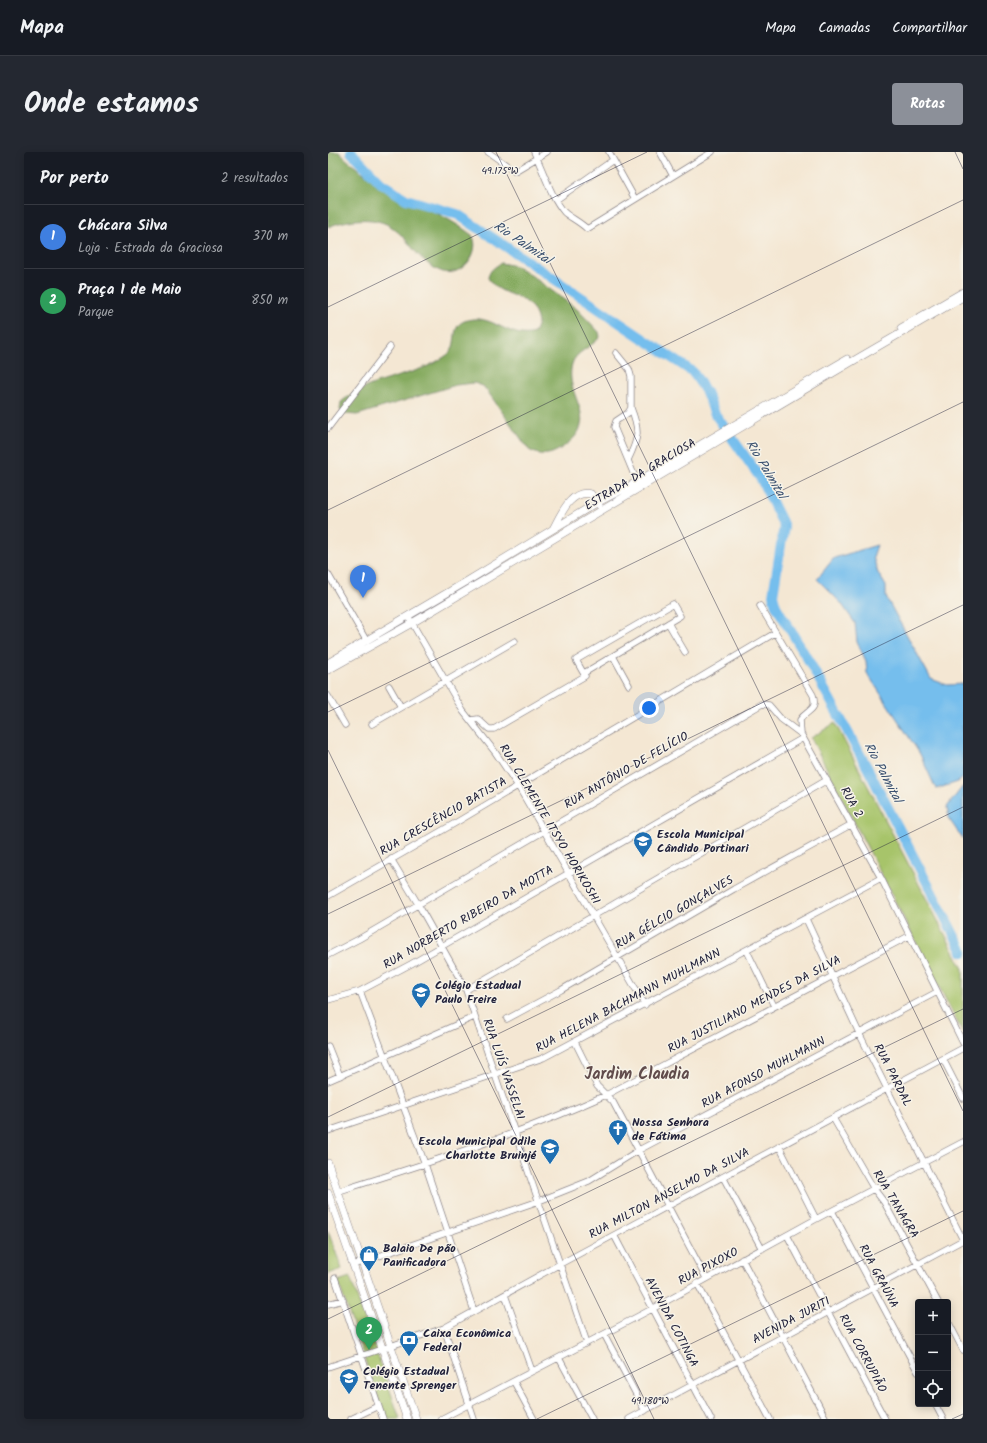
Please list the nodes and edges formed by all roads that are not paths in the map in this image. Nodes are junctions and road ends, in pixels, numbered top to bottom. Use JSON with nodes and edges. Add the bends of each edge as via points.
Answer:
{"nodes":[{"id":1,"x":488,"y":152,"type":"edge"},
{"id":2,"x":534,"y":152,"type":"edge"},
{"id":3,"x":547,"y":152,"type":"edge"},
{"id":4,"x":609,"y":152,"type":"edge"},
{"id":5,"x":660,"y":152,"type":"edge"},
{"id":6,"x":712,"y":152,"type":"edge"},
{"id":7,"x":537,"y":158,"type":"junction"},
{"id":8,"x":613,"y":160,"type":"junction"},
{"id":9,"x":673,"y":176,"type":"junction"},
{"id":10,"x":635,"y":199,"type":"junction"},
{"id":11,"x":556,"y":200,"type":"junction"},
{"id":12,"x":963,"y":292,"type":"edge"},
{"id":13,"x":963,"y":297,"type":"edge"},
{"id":14,"x":390,"y":347,"type":"dead end"},
{"id":15,"x":616,"y":353,"type":"dead end"},
{"id":16,"x":631,"y":408,"type":"junction"},
{"id":17,"x":738,"y":425,"type":"junction"},
{"id":18,"x":328,"y":428,"type":"edge"},
{"id":19,"x":720,"y":436,"type":"junction"},
{"id":20,"x":628,"y":460,"type":"junction"},
{"id":21,"x":637,"y":482,"type":"junction"},
{"id":22,"x":598,"y":502,"type":"junction"},
{"id":23,"x":601,"y":510,"type":"junction"},
{"id":24,"x":553,"y":529,"type":"junction"},
{"id":25,"x":328,"y":574,"type":"edge"},
{"id":26,"x":760,"y":606,"type":"dead end"},
{"id":27,"x":408,"y":616,"type":"junction"},
{"id":28,"x":412,"y":623,"type":"junction"},
{"id":29,"x":668,"y":623,"type":"junction"},
{"id":30,"x":775,"y":633,"type":"junction"},
{"id":31,"x":366,"y":640,"type":"junction"},
{"id":32,"x":515,"y":641,"type":"dead end"},
{"id":33,"x":685,"y":652,"type":"dead end"},
{"id":34,"x":613,"y":656,"type":"junction"},
{"id":35,"x":328,"y":663,"type":"edge"},
{"id":36,"x":328,"y":670,"type":"edge"},
{"id":37,"x":584,"y":673,"type":"junction"},
{"id":38,"x":447,"y":681,"type":"junction"},
{"id":39,"x":629,"y":685,"type":"dead end"},
{"id":40,"x":389,"y":686,"type":"dead end"},
{"id":41,"x":328,"y":696,"type":"edge"},
{"id":42,"x":402,"y":707,"type":"junction"},
{"id":43,"x":471,"y":720,"type":"junction"},
{"id":44,"x":372,"y":724,"type":"dead end"},
{"id":45,"x":345,"y":725,"type":"dead end"},
{"id":46,"x":802,"y":736,"type":"junction"},
{"id":47,"x":827,"y":780,"type":"junction"},
{"id":48,"x":518,"y":786,"type":"junction"},
{"id":49,"x":852,"y":824,"type":"junction"},
{"id":50,"x":544,"y":831,"type":"junction"},
{"id":51,"x":391,"y":859,"type":"junction"},
{"id":52,"x":567,"y":873,"type":"junction"},
{"id":53,"x":881,"y":878,"type":"junction"},
{"id":54,"x":328,"y":896,"type":"edge"},
{"id":55,"x":418,"y":904,"type":"junction"},
{"id":56,"x":593,"y":916,"type":"junction"},
{"id":57,"x":806,"y":919,"type":"junction"},
{"id":58,"x":909,"y":936,"type":"junction"},
{"id":59,"x":442,"y":945,"type":"junction"},
{"id":60,"x":747,"y":950,"type":"junction"},
{"id":61,"x":328,"y":955,"type":"edge"},
{"id":62,"x":617,"y":958,"type":"junction"},
{"id":63,"x":832,"y":976,"type":"junction"},
{"id":64,"x":466,"y":990,"type":"junction"},
{"id":65,"x":360,"y":991,"type":"junction"},
{"id":66,"x":937,"y":992,"type":"junction"},
{"id":67,"x":328,"y":1000,"type":"edge"},
{"id":68,"x":645,"y":1005,"type":"junction"},
{"id":69,"x":774,"y":1006,"type":"junction"},
{"id":70,"x":474,"y":1018,"type":"junction"},
{"id":71,"x":507,"y":1019,"type":"dead end"},
{"id":72,"x":859,"y":1033,"type":"junction"},
{"id":73,"x":575,"y":1042,"type":"junction"},
{"id":74,"x":963,"y":1043,"type":"edge"},
{"id":75,"x":328,"y":1046,"type":"edge"},
{"id":76,"x":963,"y":1048,"type":"edge"},
{"id":77,"x":386,"y":1057,"type":"junction"},
{"id":78,"x":943,"y":1060,"type":"junction"},
{"id":79,"x":495,"y":1075,"type":"junction"},
{"id":80,"x":340,"y":1076,"type":"junction"},
{"id":81,"x":328,"y":1081,"type":"edge"},
{"id":82,"x":888,"y":1088,"type":"junction"},
{"id":83,"x":606,"y":1095,"type":"junction"},
{"id":84,"x":963,"y":1098,"type":"edge"},
{"id":85,"x":404,"y":1105,"type":"junction"},
{"id":86,"x":833,"y":1118,"type":"junction"},
{"id":87,"x":328,"y":1131,"type":"edge"},
{"id":88,"x":514,"y":1133,"type":"junction"},
{"id":89,"x":963,"y":1142,"type":"edge"},
{"id":90,"x":779,"y":1146,"type":"junction"},
{"id":91,"x":639,"y":1150,"type":"junction"},
{"id":92,"x":328,"y":1163,"type":"edge"},
{"id":93,"x":924,"y":1163,"type":"junction"},
{"id":94,"x":425,"y":1164,"type":"junction"},
{"id":95,"x":723,"y":1177,"type":"junction"},
{"id":96,"x":874,"y":1189,"type":"junction"},
{"id":97,"x":339,"y":1191,"type":"junction"},
{"id":98,"x":328,"y":1193,"type":"edge"},
{"id":99,"x":539,"y":1201,"type":"junction"},
{"id":100,"x":669,"y":1206,"type":"junction"},
{"id":101,"x":832,"y":1211,"type":"junction"},
{"id":102,"x":816,"y":1219,"type":"junction"},
{"id":103,"x":448,"y":1232,"type":"junction"},
{"id":104,"x":614,"y":1235,"type":"junction"},
{"id":105,"x":787,"y":1235,"type":"junction"},
{"id":106,"x":963,"y":1240,"type":"edge"},
{"id":107,"x":762,"y":1249,"type":"junction"},
{"id":108,"x":742,"y":1259,"type":"junction"},
{"id":109,"x":362,"y":1261,"type":"junction"},
{"id":110,"x":560,"y":1264,"type":"junction"},
{"id":111,"x":353,"y":1265,"type":"junction"},
{"id":112,"x":918,"y":1265,"type":"junction"},
{"id":113,"x":335,"y":1278,"type":"dead end"},
{"id":114,"x":706,"y":1278,"type":"junction"},
{"id":115,"x":697,"y":1284,"type":"junction"},
{"id":116,"x":874,"y":1288,"type":"junction"},
{"id":117,"x":505,"y":1294,"type":"junction"},
{"id":118,"x":936,"y":1299,"type":"edge"},
{"id":119,"x":342,"y":1300,"type":"junction"},
{"id":120,"x":328,"y":1304,"type":"edge"},
{"id":121,"x":652,"y":1309,"type":"junction"},
{"id":122,"x":474,"y":1311,"type":"junction"},
{"id":123,"x":829,"y":1312,"type":"junction"},
{"id":124,"x":951,"y":1327,"type":"edge"},
{"id":125,"x":444,"y":1328,"type":"junction"},
{"id":126,"x":604,"y":1334,"type":"junction"},
{"id":127,"x":784,"y":1336,"type":"junction"},
{"id":128,"x":587,"y":1343,"type":"junction"},
{"id":129,"x":390,"y":1346,"type":"junction"},
{"id":130,"x":382,"y":1348,"type":"junction"},
{"id":131,"x":963,"y":1350,"type":"edge"},
{"id":132,"x":361,"y":1356,"type":"junction"},
{"id":133,"x":559,"y":1358,"type":"junction"},
{"id":134,"x":739,"y":1360,"type":"junction"},
{"id":135,"x":328,"y":1367,"type":"edge"},
{"id":136,"x":532,"y":1371,"type":"junction"},
{"id":137,"x":917,"y":1371,"type":"edge"},
{"id":138,"x":514,"y":1382,"type":"junction"},
{"id":139,"x":694,"y":1385,"type":"junction"},
{"id":140,"x":378,"y":1406,"type":"junction"},
{"id":141,"x":470,"y":1406,"type":"junction"},
{"id":142,"x":937,"y":1407,"type":"edge"},
{"id":143,"x":645,"y":1411,"type":"junction"},
{"id":144,"x":351,"y":1419,"type":"edge"},
{"id":145,"x":383,"y":1419,"type":"edge"},
{"id":146,"x":407,"y":1419,"type":"edge"},
{"id":147,"x":416,"y":1419,"type":"edge"},
{"id":148,"x":441,"y":1419,"type":"edge"},
{"id":149,"x":474,"y":1419,"type":"edge"},
{"id":150,"x":534,"y":1419,"type":"edge"},
{"id":151,"x":592,"y":1419,"type":"edge"},
{"id":152,"x":629,"y":1419,"type":"edge"},
{"id":153,"x":711,"y":1419,"type":"edge"},
{"id":154,"x":770,"y":1419,"type":"edge"},
{"id":155,"x":826,"y":1419,"type":"edge"},
{"id":156,"x":885,"y":1419,"type":"edge"},
{"id":157,"x":943,"y":1419,"type":"edge"}],
"edges":[{"from":1,"to":7,"type":"street","via":[[515,170]]},
{"from":2,"to":7,"type":"street"},
{"from":3,"to":7,"type":"street"},
{"from":4,"to":8,"type":"street"},
{"from":5,"to":9,"type":"street"},
{"from":6,"to":9,"type":"street"},
{"from":7,"to":11,"type":"street"},
{"from":8,"to":10,"type":"street"},
{"from":8,"to":11,"type":"street"},
{"from":9,"to":10,"type":"street"},
{"from":10,"to":11,"type":"street","via":[[587,229],[579,220],[566,213]]},
{"from":12,"to":17,"type":"main road","name":"ESTRADA DA GRACIOSA"},
{"from":13,"to":17,"type":"main road","name":"ESTRADA DA GRACIOSA"},
{"from":14,"to":18,"type":"street"},
{"from":15,"to":16,"type":"street","via":[[631,376]]},
{"from":16,"to":20,"type":"street","via":[[638,435]]},
{"from":16,"to":20,"type":"street","via":[[616,421],[614,428]]},
{"from":17,"to":19,"type":"main road","name":"ESTRADA DA GRACIOSA"},
{"from":19,"to":21,"type":"main road","name":"ESTRADA DA GRACIOSA"},
{"from":19,"to":23,"type":"main road","name":"ESTRADA DA GRACIOSA"},
{"from":20,"to":21,"type":"street"},
{"from":21,"to":22,"type":"main road","name":"ESTRADA DA GRACIOSA"},
{"from":22,"to":23,"type":"main road"},
{"from":22,"to":24,"type":"main road","name":"ESTRADA DA GRACIOSA"},
{"from":22,"to":24,"type":"main road","via":[[591,494],[585,492],[578,495],[568,503]]},
{"from":23,"to":28,"type":"main road","name":"ESTRADA DA GRACIOSA"},
{"from":24,"to":27,"type":"main road","name":"ESTRADA DA GRACIOSA"},
{"from":25,"to":31,"type":"street"},
{"from":26,"to":30,"type":"street"},
{"from":27,"to":28,"type":"street","name":"RUA CLEMENTE ITSYO HORIKOSHI"},
{"from":27,"to":31,"type":"main road","name":"ESTRADA DA GRACIOSA"},
{"from":28,"to":36,"type":"main road","name":"ESTRADA DA GRACIOSA"},
{"from":28,"to":38,"type":"street","name":"RUA CLEMENTE ITSYO HORIKOSHI"},
{"from":29,"to":33,"type":"street"},
{"from":29,"to":34,"type":"street"},
{"from":29,"to":37,"type":"street","via":[[680,616],[672,604],[576,660]]},
{"from":30,"to":46,"type":"street","via":[[801,671],[815,700],[813,709],[800,720]]},
{"from":30,"to":48,"type":"street","name":"RUA CRESCÊNCIO BATISTA"},
{"from":31,"to":35,"type":"main road","name":"ESTRADA DA GRACIOSA"},
{"from":32,"to":38,"type":"street"},
{"from":34,"to":37,"type":"street"},
{"from":34,"to":39,"type":"street"},
{"from":37,"to":43,"type":"street","via":[[585,676],[494,729],[489,729],[478,719]]},
{"from":38,"to":42,"type":"street"},
{"from":38,"to":43,"type":"street","name":"RUA CLEMENTE ITSYO HORIKOSHI"},
{"from":40,"to":42,"type":"street"},
{"from":41,"to":45,"type":"street"},
{"from":42,"to":44,"type":"street"},
{"from":43,"to":48,"type":"street","name":"RUA CLEMENTE ITSYO HORIKOSHI"},
{"from":46,"to":47,"type":"street","name":"RUA 2"},
{"from":46,"to":50,"type":"street","name":"RUA ANTÔNIO DE FELÍCIO","via":[[769,705],[762,704]]},
{"from":46,"to":52,"type":"street","name":"RUA NORBERTO RIBEIRO DA MOTTA"},
{"from":47,"to":49,"type":"street","name":"RUA 2"},
{"from":47,"to":56,"type":"street"},
{"from":48,"to":50,"type":"street","name":"RUA CLEMENTE ITSYO HORIKOSHI"},
{"from":48,"to":51,"type":"street","name":"RUA CRESCÊNCIO BATISTA"},
{"from":49,"to":53,"type":"street","name":"RUA 2"},
{"from":49,"to":62,"type":"street","name":"RUA GÉLCIO GONÇALVES"},
{"from":50,"to":52,"type":"street","name":"RUA CLEMENTE ITSYO HORIKOSHI"},
{"from":50,"to":55,"type":"street","name":"RUA ANTÔNIO DE FELÍCIO"},
{"from":51,"to":54,"type":"street","name":"RUA CRESCÊNCIO BATISTA"},
{"from":51,"to":55,"type":"street","name":"RUA LUÍS VASSELAI"},
{"from":52,"to":56,"type":"street","name":"RUA CLEMENTE ITSYO HORIKOSHI"},
{"from":52,"to":59,"type":"street","name":"RUA NORBERTO RIBEIRO DA MOTTA"},
{"from":53,"to":57,"type":"street","name":"RUA HELENA BACHMANN MUHLMANN"},
{"from":53,"to":58,"type":"street","name":"RUA 2"},
{"from":55,"to":59,"type":"street","name":"RUA LUÍS VASSELAI"},
{"from":55,"to":61,"type":"street","name":"RUA ANTÔNIO DE FELÍCIO"},
{"from":56,"to":62,"type":"street","name":"RUA CLEMENTE ITSYO HORIKOSHI"},
{"from":56,"to":64,"type":"street"},
{"from":57,"to":60,"type":"street","name":"RUA HELENA BACHMANN MUHLMANN"},
{"from":57,"to":63,"type":"street","name":"RUA PARDAL"},
{"from":58,"to":63,"type":"street","name":"RUA JUSTILIANO MENDES DA SILVA"},
{"from":58,"to":66,"type":"street","name":"RUA 2"},
{"from":59,"to":64,"type":"street","name":"RUA LUÍS VASSELAI"},
{"from":59,"to":65,"type":"street","name":"RUA NORBERTO RIBEIRO DA MOTTA"},
{"from":60,"to":68,"type":"street","name":"RUA HELENA BACHMANN MUHLMANN"},
{"from":60,"to":69,"type":"street"},
{"from":62,"to":68,"type":"street","name":"RUA CLEMENTE ITSYO HORIKOSHI"},
{"from":62,"to":71,"type":"street","name":"RUA GÉLCIO GONÇALVES"},
{"from":63,"to":69,"type":"street","name":"RUA JUSTILIANO MENDES DA SILVA"},
{"from":63,"to":72,"type":"street","name":"RUA PARDAL"},
{"from":64,"to":70,"type":"street","name":"RUA LUÍS VASSELAI"},
{"from":65,"to":67,"type":"street","name":"RUA NORBERTO RIBEIRO DA MOTTA"},
{"from":65,"to":77,"type":"street"},
{"from":66,"to":72,"type":"street","name":"RUA AFONSO MUHLMANN"},
{"from":66,"to":74,"type":"street","name":"RUA 2"},
{"from":68,"to":73,"type":"street","name":"RUA HELENA BACHMANN MUHLMANN"},
{"from":69,"to":83,"type":"street","name":"RUA JUSTILIANO MENDES DA SILVA"},
{"from":70,"to":77,"type":"street"},
{"from":70,"to":79,"type":"street","name":"RUA LUÍS VASSELAI"},
{"from":72,"to":82,"type":"street","name":"RUA PARDAL"},
{"from":72,"to":91,"type":"street","name":"RUA AFONSO MUHLMANN"},
{"from":73,"to":79,"type":"street","name":"RUA HELENA BACHMANN MUHLMANN","via":[[543,1058]]},
{"from":73,"to":83,"type":"street","via":[[596,1086]]},
{"from":75,"to":80,"type":"street"},
{"from":76,"to":78,"type":"street","name":"RUA MILTON ANSELMO DA SILVA"},
{"from":77,"to":80,"type":"street"},
{"from":77,"to":85,"type":"street"},
{"from":78,"to":82,"type":"street","name":"RUA MILTON ANSELMO DA SILVA"},
{"from":78,"to":84,"type":"street"},
{"from":79,"to":85,"type":"street","name":"RUA HELENA BACHMANN MUHLMANN"},
{"from":79,"to":88,"type":"street","name":"RUA LUÍS VASSELAI"},
{"from":80,"to":81,"type":"street"},
{"from":82,"to":86,"type":"street","name":"RUA MILTON ANSELMO DA SILVA"},
{"from":82,"to":93,"type":"street","name":"RUA PARDAL"},
{"from":83,"to":88,"type":"street","name":"RUA JUSTILIANO MENDES DA SILVA"},
{"from":83,"to":91,"type":"street","via":[[613,1102]]},
{"from":85,"to":87,"type":"street","name":"RUA HELENA BACHMANN MUHLMANN"},
{"from":85,"to":94,"type":"street"},
{"from":86,"to":90,"type":"street","name":"RUA MILTON ANSELMO DA SILVA"},
{"from":86,"to":96,"type":"street","name":"RUA TANAGRA"},
{"from":88,"to":94,"type":"street","name":"RUA JUSTILIANO MENDES DA SILVA"},
{"from":88,"to":99,"type":"street","name":"RUA LUÍS VASSELAI"},
{"from":89,"to":93,"type":"street","name":"RUA PIXOXO"},
{"from":90,"to":95,"type":"street","name":"RUA MILTON ANSELMO DA SILVA"},
{"from":90,"to":102,"type":"street"},
{"from":91,"to":99,"type":"street","name":"RUA AFONSO MUHLMANN","via":[[589,1180]]},
{"from":91,"to":100,"type":"street"},
{"from":92,"to":97,"type":"main road"},
{"from":93,"to":96,"type":"street","name":"RUA PIXOXO"},
{"from":93,"to":106,"type":"street","name":"RUA PARDAL"},
{"from":94,"to":97,"type":"street","name":"RUA JUSTILIANO MENDES DA SILVA"},
{"from":94,"to":103,"type":"street"},
{"from":95,"to":100,"type":"street","name":"RUA MILTON ANSELMO DA SILVA"},
{"from":95,"to":107,"type":"street"},
{"from":96,"to":101,"type":"street","name":"RUA PIXOXO"},
{"from":96,"to":112,"type":"street","name":"RUA TANAGRA","via":[[884,1202]]},
{"from":97,"to":109,"type":"main road"},
{"from":98,"to":111,"type":"main road"},
{"from":99,"to":103,"type":"street","name":"RUA AFONSO MUHLMANN"},
{"from":99,"to":110,"type":"street","name":"RUA LUÍS VASSELAI"},
{"from":100,"to":104,"type":"street","name":"RUA MILTON ANSELMO DA SILVA"},
{"from":100,"to":114,"type":"street"},
{"from":101,"to":102,"type":"street","name":"RUA PIXOXO"},
{"from":101,"to":116,"type":"street","name":"RUA GRAÚNA"},
{"from":102,"to":105,"type":"street","name":"RUA PIXOXO"},
{"from":103,"to":109,"type":"street","name":"RUA AFONSO MUHLMANN"},
{"from":103,"to":122,"type":"street"},
{"from":104,"to":110,"type":"street","name":"RUA MILTON ANSELMO DA SILVA"},
{"from":104,"to":121,"type":"street","name":"AVENIDA COTINGA"},
{"from":105,"to":107,"type":"street","name":"RUA PIXOXO"},
{"from":105,"to":123,"type":"street","name":"RUA CORRUPIÃO"},
{"from":106,"to":112,"type":"street","name":"AVENIDA JURITI"},
{"from":107,"to":108,"type":"street","name":"RUA PIXOXO"},
{"from":108,"to":114,"type":"street","name":"RUA PIXOXO"},
{"from":108,"to":127,"type":"street"},
{"from":109,"to":111,"type":"street","name":"RUA AFONSO MUHLMANN"},
{"from":109,"to":129,"type":"main road"},
{"from":110,"to":117,"type":"street","name":"RUA MILTON ANSELMO DA SILVA"},
{"from":110,"to":128,"type":"street","name":"RUA LUÍS VASSELAI"},
{"from":111,"to":130,"type":"main road"},
{"from":112,"to":116,"type":"street","name":"AVENIDA JURITI"},
{"from":112,"to":118,"type":"street","name":"RUA TANAGRA"},
{"from":113,"to":119,"type":"street"},
{"from":114,"to":115,"type":"street","name":"RUA PIXOXO"},
{"from":115,"to":121,"type":"street","name":"RUA PIXOXO"},
{"from":115,"to":134,"type":"street"},
{"from":116,"to":123,"type":"street","name":"AVENIDA JURITI"},
{"from":116,"to":137,"type":"street","name":"RUA GRAÚNA"},
{"from":117,"to":122,"type":"street","name":"RUA MILTON ANSELMO DA SILVA"},
{"from":117,"to":136,"type":"street"},
{"from":119,"to":120,"type":"street"},
{"from":119,"to":132,"type":"street"},
{"from":121,"to":126,"type":"street","name":"RUA PIXOXO"},
{"from":121,"to":139,"type":"street","name":"AVENIDA COTINGA"},
{"from":122,"to":125,"type":"street","name":"RUA MILTON ANSELMO DA SILVA"},
{"from":123,"to":127,"type":"street","name":"AVENIDA JURITI"},
{"from":123,"to":156,"type":"street","name":"RUA CORRUPIÃO"},
{"from":124,"to":131,"type":"street"},
{"from":125,"to":129,"type":"street","name":"RUA MILTON ANSELMO DA SILVA"},
{"from":125,"to":141,"type":"street"},
{"from":126,"to":128,"type":"street","name":"RUA PIXOXO"},
{"from":126,"to":143,"type":"street"},
{"from":127,"to":134,"type":"street","name":"AVENIDA JURITI"},
{"from":127,"to":155,"type":"street"},
{"from":128,"to":133,"type":"street","name":"RUA PIXOXO"},
{"from":129,"to":130,"type":"street","name":"RUA MILTON ANSELMO DA SILVA"},
{"from":129,"to":147,"type":"main road"},
{"from":130,"to":132,"type":"street","name":"RUA MILTON ANSELMO DA SILVA"},
{"from":130,"to":146,"type":"main road"},
{"from":132,"to":135,"type":"street","name":"RUA MILTON ANSELMO DA SILVA"},
{"from":132,"to":140,"type":"street"},
{"from":133,"to":136,"type":"street","name":"RUA PIXOXO"},
{"from":133,"to":151,"type":"street"},
{"from":134,"to":139,"type":"street","name":"AVENIDA JURITI"},
{"from":134,"to":154,"type":"street"},
{"from":136,"to":138,"type":"street","name":"RUA PIXOXO"},
{"from":138,"to":141,"type":"street","name":"RUA PIXOXO"},
{"from":138,"to":150,"type":"street"},
{"from":139,"to":143,"type":"street","name":"AVENIDA JURITI"},
{"from":139,"to":153,"type":"street","name":"AVENIDA COTINGA"},
{"from":140,"to":144,"type":"street"},
{"from":140,"to":145,"type":"street"},
{"from":141,"to":148,"type":"street","name":"RUA PIXOXO"},
{"from":141,"to":149,"type":"street"},
{"from":142,"to":157,"type":"street"},
{"from":143,"to":152,"type":"street","name":"AVENIDA JURITI"}]}
